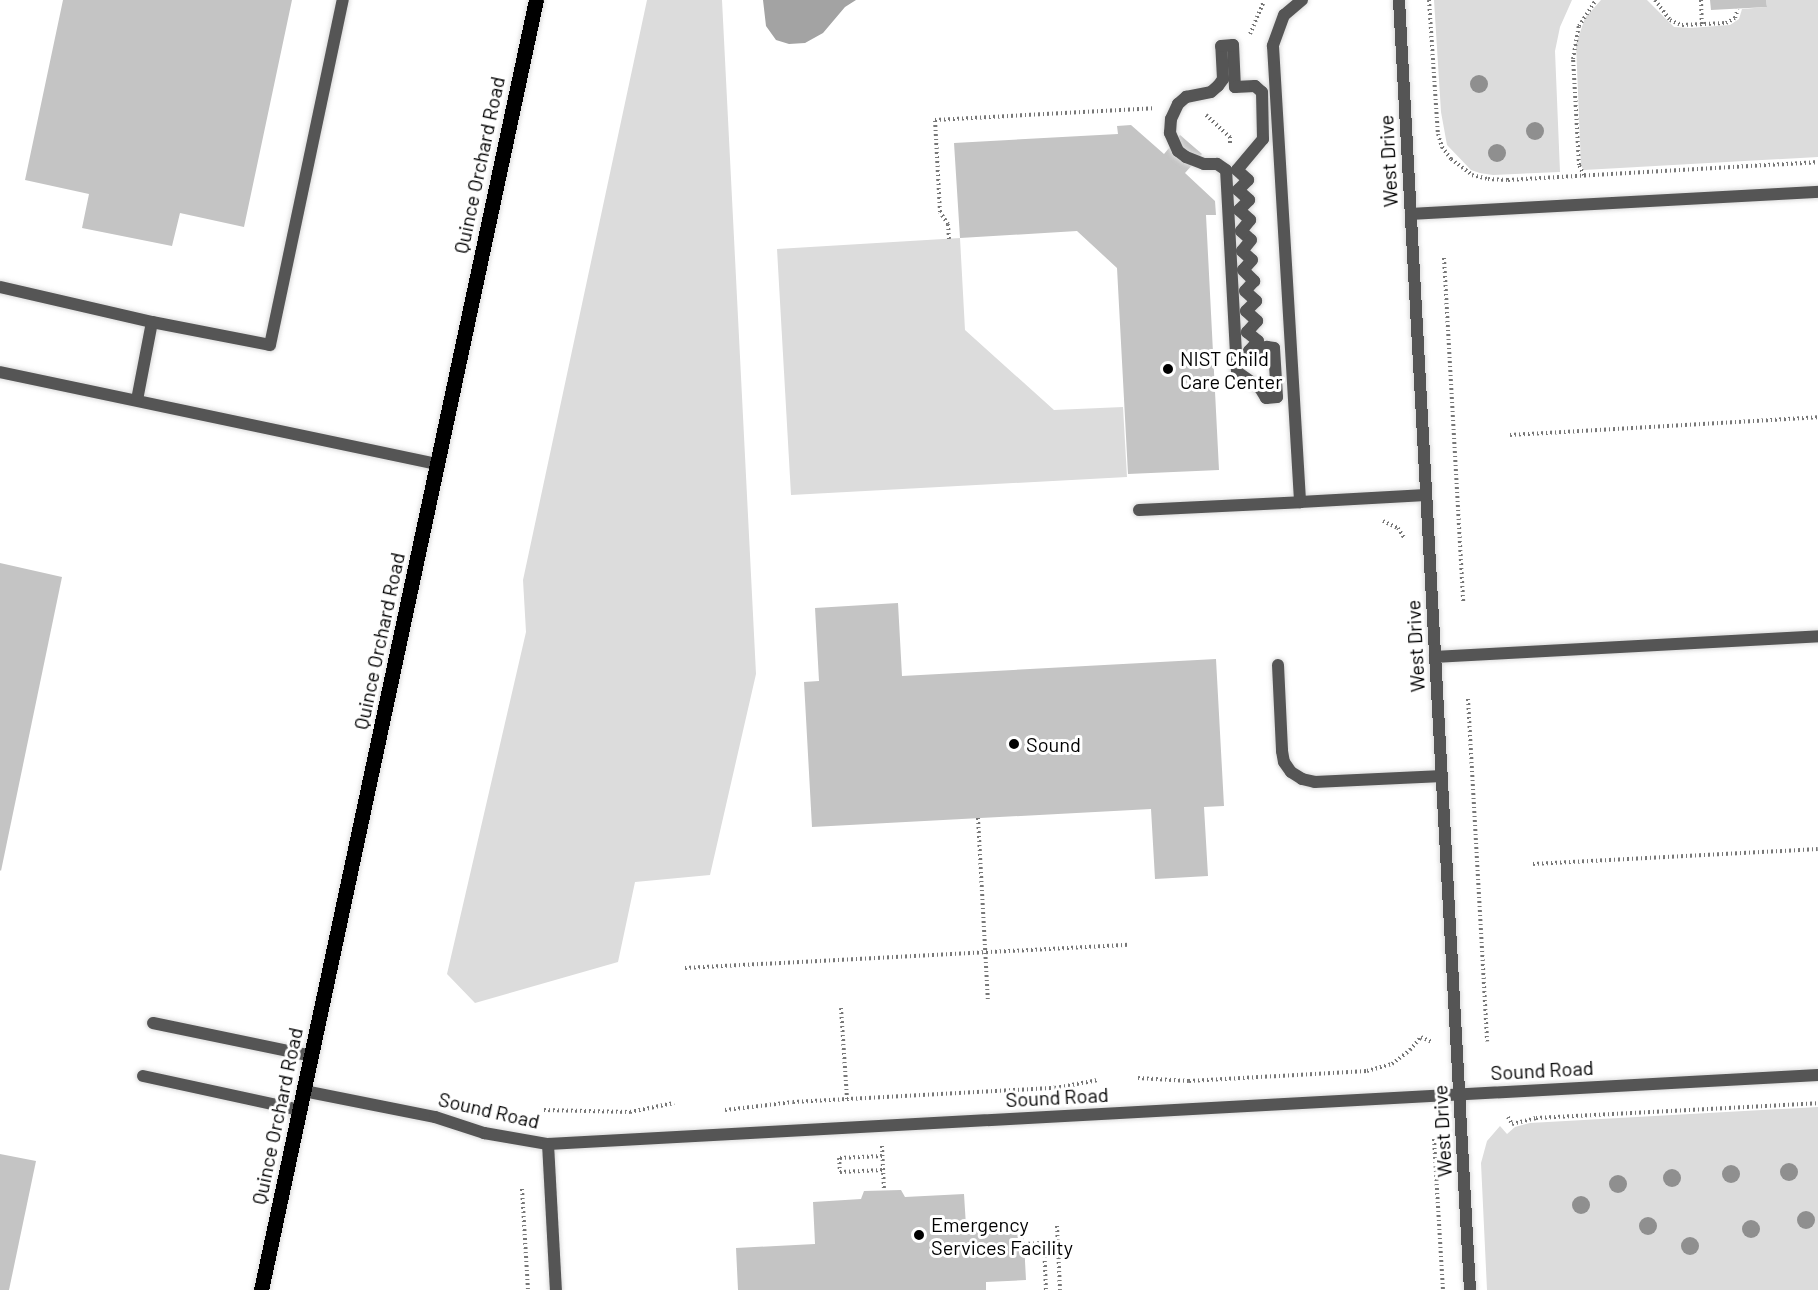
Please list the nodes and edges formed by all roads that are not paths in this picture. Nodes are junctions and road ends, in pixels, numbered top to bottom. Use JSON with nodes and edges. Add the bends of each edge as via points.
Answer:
{"nodes":[{"id":1,"x":343,"y":0,"type":"edge"},
{"id":2,"x":536,"y":0,"type":"edge"},
{"id":3,"x":1302,"y":0,"type":"edge"},
{"id":4,"x":1399,"y":0,"type":"edge"},
{"id":5,"x":1172,"y":118,"type":"joint"},
{"id":6,"x":1818,"y":192,"type":"edge"},
{"id":7,"x":1411,"y":214,"type":"junction"},
{"id":8,"x":0,"y":287,"type":"edge"},
{"id":9,"x":152,"y":322,"type":"junction"},
{"id":10,"x":0,"y":372,"type":"edge"},
{"id":11,"x":137,"y":400,"type":"junction"},
{"id":12,"x":438,"y":464,"type":"junction"},
{"id":13,"x":1426,"y":495,"type":"junction"},
{"id":14,"x":1300,"y":502,"type":"junction"},
{"id":15,"x":1139,"y":510,"type":"dead end"},
{"id":16,"x":1818,"y":636,"type":"edge"},
{"id":17,"x":1435,"y":657,"type":"junction"},
{"id":18,"x":1278,"y":665,"type":"dead end"},
{"id":19,"x":1442,"y":777,"type":"junction"},
{"id":20,"x":153,"y":1023,"type":"dead end"},
{"id":21,"x":312,"y":1056,"type":"junction"},
{"id":22,"x":1818,"y":1075,"type":"edge"},
{"id":23,"x":143,"y":1076,"type":"dead end"},
{"id":24,"x":304,"y":1091,"type":"junction"},
{"id":25,"x":1459,"y":1094,"type":"junction"},
{"id":26,"x":300,"y":1110,"type":"junction"},
{"id":27,"x":548,"y":1144,"type":"junction"},
{"id":28,"x":261,"y":1290,"type":"edge"},
{"id":29,"x":556,"y":1290,"type":"edge"},
{"id":30,"x":1470,"y":1290,"type":"edge"}],
"edges":[{"from":1,"to":9,"type":"street","via":[[270,345]]},
{"from":2,"to":12,"type":"main road","name":"Quince Orchard Road"},
{"from":3,"to":14,"type":"street","via":[[1284,15],[1274,46]]},
{"from":4,"to":7,"type":"street","name":"West Drive"},
{"from":5,"to":5,"type":"street","via":[[1170,133],[1178,151],[1194,162],[1217,164],[1226,170],[1236,370],[1260,388],[1266,398],[1277,397],[1274,348],[1267,347],[1257,358],[1249,351],[1258,341],[1248,332],[1257,321],[1246,311],[1256,301],[1245,291],[1254,281],[1243,270],[1252,260],[1242,251],[1251,240],[1241,231],[1250,220],[1239,210],[1249,200],[1238,190],[1248,180],[1237,170],[1263,139],[1262,93],[1255,86],[1235,87],[1233,45],[1221,46],[1222,80],[1218,86],[1211,92],[1186,97]]},
{"from":6,"to":7,"type":"street"},
{"from":7,"to":13,"type":"street","name":"West Drive"},
{"from":8,"to":9,"type":"street"},
{"from":9,"to":11,"type":"street"},
{"from":10,"to":11,"type":"street"},
{"from":11,"to":12,"type":"street"},
{"from":12,"to":21,"type":"main road","name":"Quince Orchard Road"},
{"from":13,"to":14,"type":"street"},
{"from":13,"to":17,"type":"street","name":"West Drive"},
{"from":14,"to":15,"type":"street"},
{"from":16,"to":17,"type":"street"},
{"from":17,"to":19,"type":"street","name":"West Drive"},
{"from":18,"to":19,"type":"street","via":[[1282,750],[1291,772],[1315,782]]},
{"from":19,"to":25,"type":"street","name":"West Drive"},
{"from":20,"to":21,"type":"street"},
{"from":21,"to":24,"type":"main road","name":"Quince Orchard Road"},
{"from":22,"to":25,"type":"street","name":"Sound Road"},
{"from":23,"to":26,"type":"street"},
{"from":24,"to":26,"type":"main road","name":"Quince Orchard Road"},
{"from":24,"to":27,"type":"street","name":"Sound Road"},
{"from":25,"to":27,"type":"street","name":"Sound Road"},
{"from":25,"to":30,"type":"street","name":"West Drive"},
{"from":26,"to":28,"type":"main road","name":"Quince Orchard Road"},
{"from":27,"to":29,"type":"street"}]}
